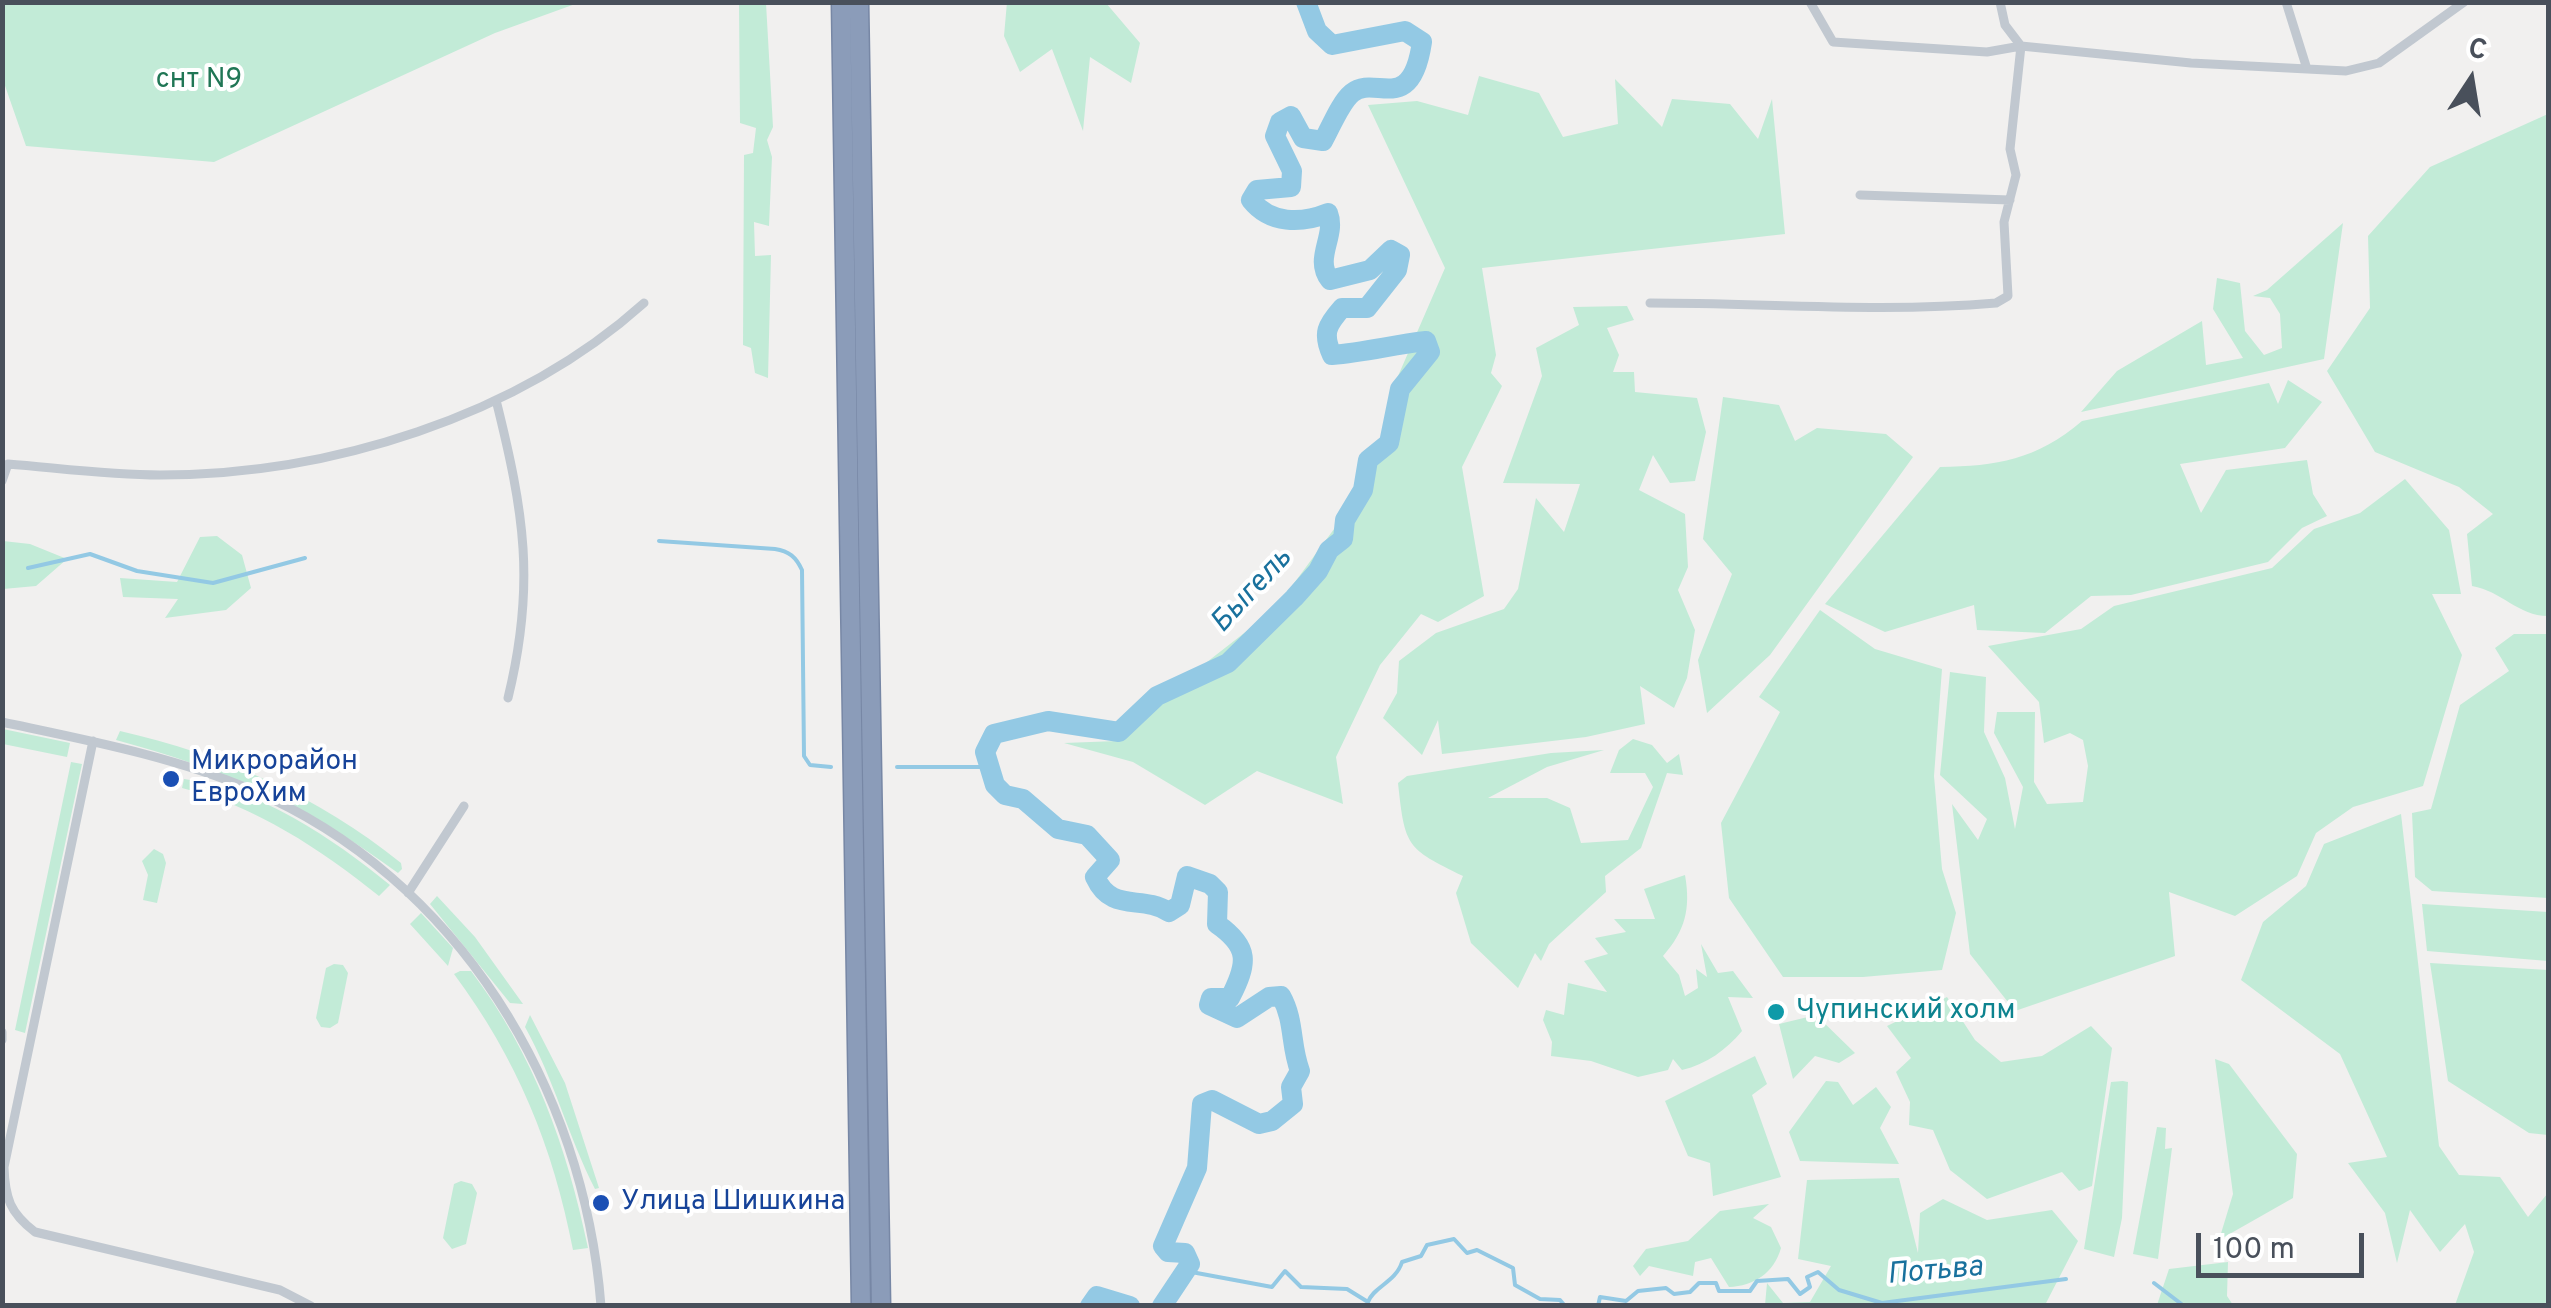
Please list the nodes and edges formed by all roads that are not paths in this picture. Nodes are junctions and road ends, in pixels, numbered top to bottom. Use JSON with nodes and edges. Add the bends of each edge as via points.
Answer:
{"nodes":[{"id":1,"x":842,"y":2,"type":"edge"},
{"id":2,"x":858,"y":2,"type":"edge"},
{"id":3,"x":1810,"y":2,"type":"edge"},
{"id":4,"x":2000,"y":2,"type":"edge"},
{"id":5,"x":2286,"y":2,"type":"edge"},
{"id":6,"x":2464,"y":2,"type":"edge"},
{"id":7,"x":2021,"y":46,"type":"junction"},
{"id":8,"x":2307,"y":69,"type":"junction"},
{"id":9,"x":1860,"y":195,"type":"dead end"},
{"id":10,"x":2010,"y":200,"type":"junction"},
{"id":11,"x":644,"y":302,"type":"dead end"},
{"id":12,"x":1650,"y":303,"type":"dead end"},
{"id":13,"x":496,"y":400,"type":"junction"},
{"id":14,"x":2,"y":481,"type":"edge"},
{"id":15,"x":508,"y":698,"type":"dead end"},
{"id":16,"x":2,"y":722,"type":"edge"},
{"id":17,"x":93,"y":742,"type":"junction"},
{"id":18,"x":464,"y":806,"type":"dead end"},
{"id":19,"x":408,"y":893,"type":"junction"},
{"id":20,"x":2,"y":1032,"type":"edge"},
{"id":21,"x":2,"y":1040,"type":"edge"},
{"id":22,"x":312,"y":1306,"type":"edge"},
{"id":23,"x":601,"y":1306,"type":"edge"},
{"id":24,"x":861,"y":1306,"type":"edge"},
{"id":25,"x":881,"y":1306,"type":"edge"}],
"edges":[{"from":1,"to":24,"type":"highway"},
{"from":2,"to":25,"type":"highway"},
{"from":3,"to":7,"type":"street","via":[[1833,42],[1987,52]]},
{"from":4,"to":7,"type":"street","via":[[2005,25]]},
{"from":5,"to":8,"type":"street"},
{"from":6,"to":8,"type":"street","via":[[2379,63],[2346,71]]},
{"from":7,"to":8,"type":"street"},
{"from":7,"to":10,"type":"street"},
{"from":9,"to":10,"type":"street"},
{"from":10,"to":12,"type":"street","via":[[2004,222],[2008,296],[1996,304],[1902,311]]},
{"from":11,"to":13,"type":"street","via":[[620,324]]},
{"from":13,"to":14,"type":"street","via":[[404,435],[294,462],[161,475],[8,464]]},
{"from":13,"to":15,"type":"street","via":[[517,482],[527,596]]},
{"from":16,"to":17,"type":"street"},
{"from":17,"to":19,"type":"street","via":[[253,791],[367,858]]},
{"from":17,"to":22,"type":"street","via":[[4,1168],[5,1198],[35,1232],[280,1290]]},
{"from":18,"to":19,"type":"street"},
{"from":19,"to":23,"type":"street","via":[[484,976],[544,1078],[587,1205]]},
{"from":20,"to":21,"type":"street"}]}
